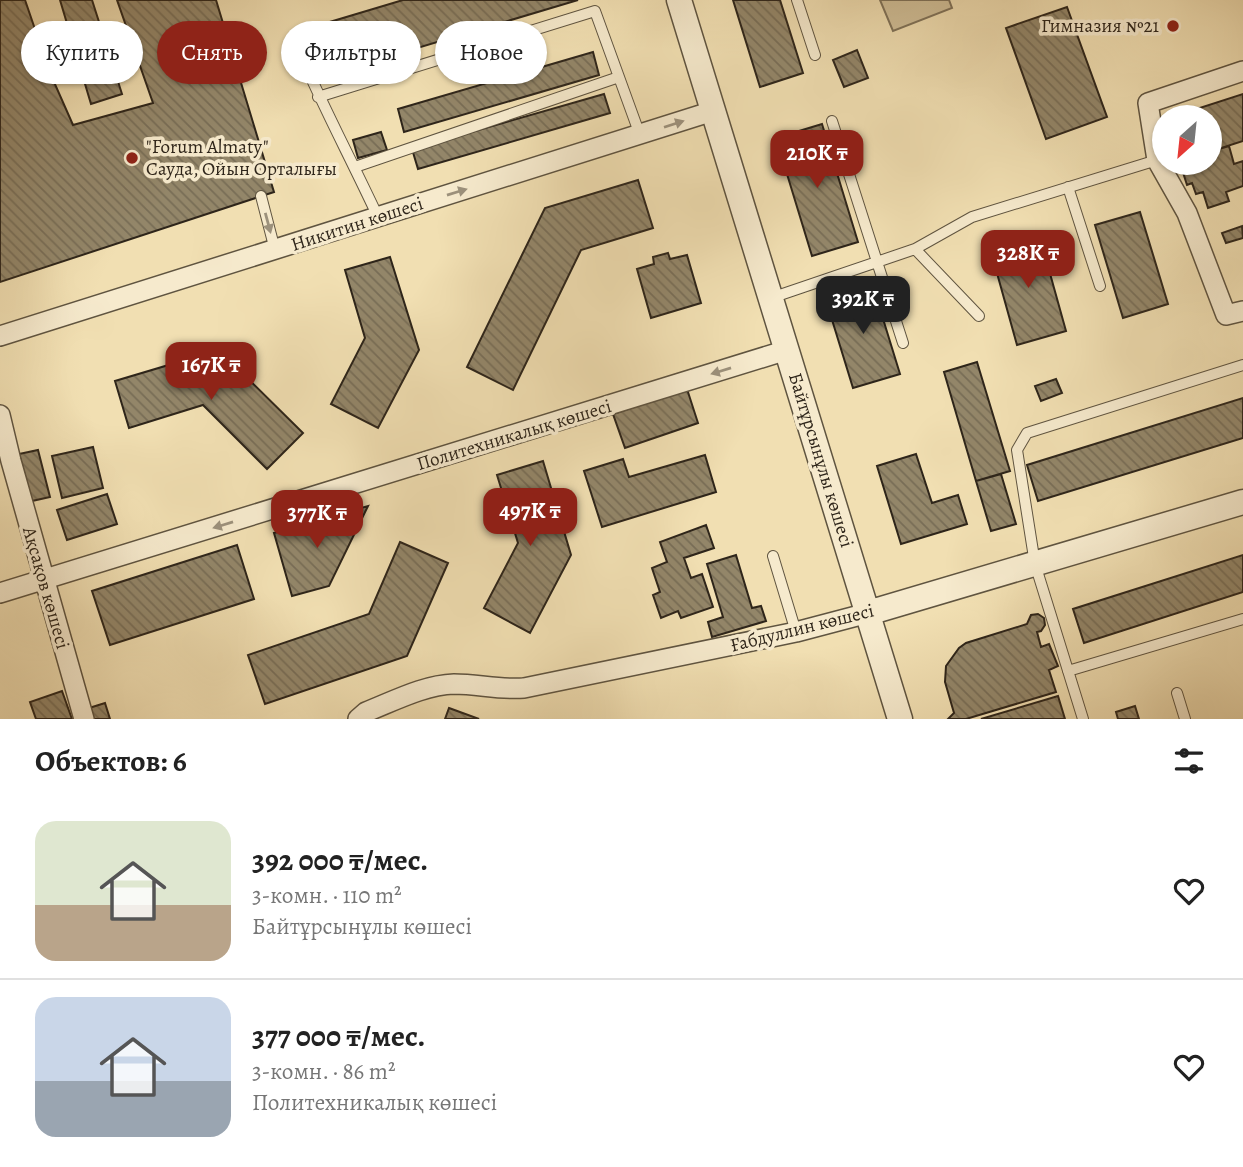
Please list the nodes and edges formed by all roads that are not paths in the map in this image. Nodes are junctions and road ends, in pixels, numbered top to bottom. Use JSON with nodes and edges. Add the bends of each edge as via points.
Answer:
{"nodes":[{"id":1,"x":679,"y":0,"type":"edge"},
{"id":2,"x":797,"y":0,"type":"edge"},
{"id":3,"x":815,"y":55,"type":"dead end"},
{"id":4,"x":1243,"y":71,"type":"edge"},
{"id":5,"x":619,"y":77,"type":"junction"},
{"id":6,"x":313,"y":84,"type":"edge"},
{"id":7,"x":318,"y":97,"type":"junction"},
{"id":8,"x":713,"y":111,"type":"junction"},
{"id":9,"x":832,"y":121,"type":"dead end"},
{"id":10,"x":1152,"y":128,"type":"edge"},
{"id":11,"x":640,"y":135,"type":"junction"},
{"id":12,"x":1152,"y":162,"type":"edge"},
{"id":13,"x":355,"y":167,"type":"junction"},
{"id":14,"x":1165,"y":175,"type":"edge"},
{"id":15,"x":1068,"y":187,"type":"junction"},
{"id":16,"x":261,"y":196,"type":"dead end"},
{"id":17,"x":378,"y":217,"type":"junction"},
{"id":18,"x":915,"y":249,"type":"junction"},
{"id":19,"x":275,"y":250,"type":"junction"},
{"id":20,"x":876,"y":263,"type":"junction"},
{"id":21,"x":1100,"y":286,"type":"dead end"},
{"id":22,"x":771,"y":298,"type":"junction"},
{"id":23,"x":1234,"y":313,"type":"edge"},
{"id":24,"x":979,"y":316,"type":"dead end"},
{"id":25,"x":0,"y":336,"type":"edge"},
{"id":26,"x":903,"y":343,"type":"dead end"},
{"id":27,"x":786,"y":350,"type":"junction"},
{"id":28,"x":1243,"y":365,"type":"edge"},
{"id":29,"x":0,"y":415,"type":"edge"},
{"id":30,"x":1243,"y":502,"type":"edge"},
{"id":31,"x":773,"y":556,"type":"dead end"},
{"id":32,"x":1035,"y":564,"type":"junction"},
{"id":33,"x":44,"y":581,"type":"junction"},
{"id":34,"x":0,"y":593,"type":"edge"},
{"id":35,"x":868,"y":612,"type":"junction"},
{"id":36,"x":1243,"y":619,"type":"edge"},
{"id":37,"x":796,"y":632,"type":"junction"},
{"id":38,"x":1068,"y":671,"type":"junction"},
{"id":39,"x":1177,"y":693,"type":"dead end"},
{"id":40,"x":84,"y":719,"type":"edge"},
{"id":41,"x":358,"y":719,"type":"edge"},
{"id":42,"x":900,"y":719,"type":"edge"},
{"id":43,"x":1083,"y":719,"type":"edge"},
{"id":44,"x":1185,"y":719,"type":"edge"}],
"edges":[{"from":1,"to":8,"type":"street","name":"Байтұрсынұлы көшесі"},
{"from":2,"to":3,"type":"lane"},
{"from":4,"to":10,"type":"street","via":[[1148,103]]},
{"from":5,"to":7,"type":"lane","via":[[595,11]]},
{"from":5,"to":11,"type":"lane"},
{"from":5,"to":13,"type":"lane"},
{"from":6,"to":7,"type":"lane"},
{"from":7,"to":13,"type":"lane"},
{"from":11,"to":8,"type":"street","name":"Никитин көшесі","one_way":true},
{"from":8,"to":22,"type":"street","name":"Байтұрсынұлы көшесі"},
{"from":9,"to":20,"type":"lane"},
{"from":17,"to":11,"type":"street","name":"Никитин көшесі","one_way":true},
{"from":12,"to":15,"type":"lane"},
{"from":13,"to":17,"type":"lane"},
{"from":14,"to":23,"type":"street"},
{"from":15,"to":18,"type":"lane","via":[[972,217]]},
{"from":15,"to":21,"type":"lane"},
{"from":16,"to":19,"type":"lane","one_way":true},
{"from":17,"to":19,"type":"street","name":"Никитин көшесі"},
{"from":18,"to":20,"type":"lane"},
{"from":18,"to":24,"type":"lane"},
{"from":19,"to":25,"type":"street","name":"Никитин көшесі"},
{"from":20,"to":22,"type":"lane"},
{"from":20,"to":26,"type":"lane"},
{"from":22,"to":27,"type":"street","name":"Байтұрсынұлы көшесі"},
{"from":27,"to":33,"type":"street","name":"Политехникалық көшесі","one_way":true},
{"from":27,"to":35,"type":"street","name":"Байтұрсынұлы көшесі"},
{"from":28,"to":32,"type":"lane","via":[[1027,433],[1017,450]]},
{"from":29,"to":33,"type":"street","name":"Ақсақов көшесі"},
{"from":30,"to":32,"type":"street","name":"Ғабдуллин көшесі"},
{"from":31,"to":37,"type":"lane"},
{"from":32,"to":35,"type":"street","name":"Ғабдуллин көшесі"},
{"from":32,"to":38,"type":"lane"},
{"from":33,"to":34,"type":"street","name":"Политехникалық көшесі"},
{"from":33,"to":40,"type":"street","name":"Ақсақов көшесі"},
{"from":35,"to":37,"type":"street","name":"Ғабдуллин көшесі"},
{"from":35,"to":42,"type":"street","name":"Байтұрсынұлы көшесі"},
{"from":36,"to":38,"type":"lane"},
{"from":37,"to":41,"type":"street","name":"Ғабдуллин көшесі","via":[[524,688],[453,684],[432,688]]},
{"from":38,"to":43,"type":"lane"},
{"from":39,"to":44,"type":"lane"}]}
